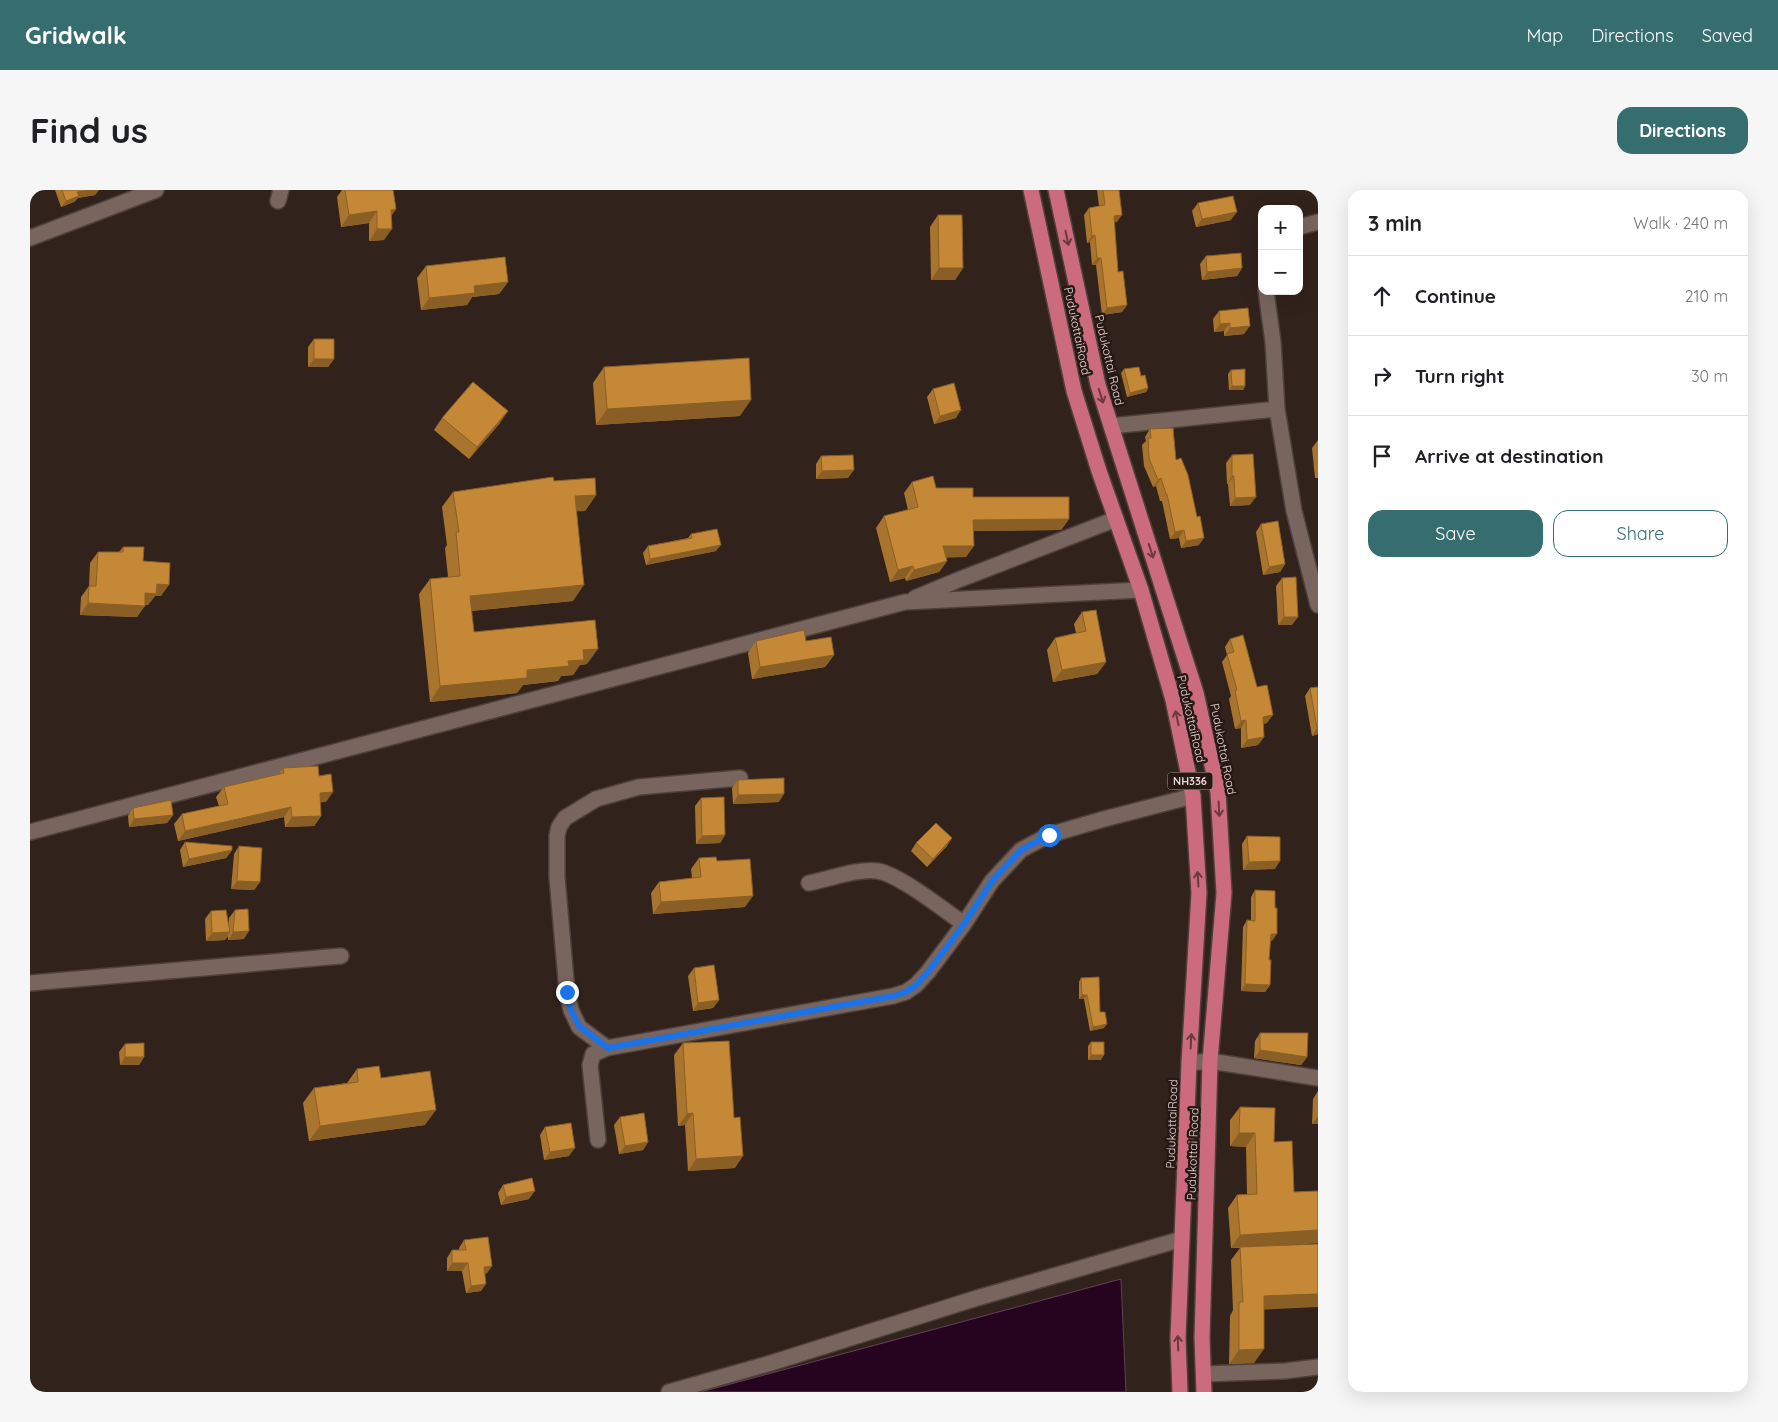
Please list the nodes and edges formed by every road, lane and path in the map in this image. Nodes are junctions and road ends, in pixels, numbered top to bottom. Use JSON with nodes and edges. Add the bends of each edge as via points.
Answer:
{"nodes":[{"id":1,"x":156,"y":190,"type":"edge"},
{"id":2,"x":1031,"y":190,"type":"edge"},
{"id":3,"x":1056,"y":190,"type":"edge"},
{"id":4,"x":1318,"y":222,"type":"edge"},
{"id":5,"x":1303,"y":226,"type":"edge"},
{"id":6,"x":30,"y":238,"type":"edge"},
{"id":7,"x":1267,"y":295,"type":"edge"},
{"id":8,"x":1277,"y":409,"type":"junction"},
{"id":9,"x":1111,"y":426,"type":"junction"},
{"id":10,"x":1116,"y":519,"type":"junction"},
{"id":11,"x":1141,"y":590,"type":"junction"},
{"id":12,"x":904,"y":602,"type":"junction"},
{"id":13,"x":1318,"y":605,"type":"edge"},
{"id":14,"x":740,"y":778,"type":"edge"},
{"id":15,"x":1193,"y":796,"type":"junction"},
{"id":16,"x":30,"y":832,"type":"edge"},
{"id":17,"x":809,"y":883,"type":"dead end"},
{"id":18,"x":964,"y":924,"type":"junction"},
{"id":19,"x":341,"y":956,"type":"dead end"},
{"id":20,"x":30,"y":983,"type":"edge"},
{"id":21,"x":608,"y":1048,"type":"junction"},
{"id":22,"x":1210,"y":1062,"type":"junction"},
{"id":23,"x":1190,"y":1064,"type":"junction"},
{"id":24,"x":1318,"y":1078,"type":"edge"},
{"id":25,"x":598,"y":1140,"type":"dead end"},
{"id":26,"x":1182,"y":1239,"type":"junction"},
{"id":27,"x":1181,"y":1257,"type":"junction"},
{"id":28,"x":1205,"y":1258,"type":"junction"},
{"id":29,"x":1318,"y":1367,"type":"edge"},
{"id":30,"x":1204,"y":1374,"type":"junction"},
{"id":31,"x":668,"y":1392,"type":"edge"},
{"id":32,"x":1180,"y":1392,"type":"edge"},
{"id":33,"x":1204,"y":1392,"type":"edge"}],
"edges":[{"from":1,"to":6,"type":"street"},
{"from":2,"to":10,"type":"highway","name":"PudukottaiRoad","number":"NH336","via":[[1074,391]]},
{"from":3,"to":9,"type":"highway","name":"Pudukottai Road","number":"NH336","one_way":true,"via":[[1098,385]]},
{"from":4,"to":5,"type":"street"},
{"from":7,"to":8,"type":"street"},
{"from":8,"to":9,"type":"street"},
{"from":8,"to":13,"type":"street","via":[[1294,512]]},
{"from":9,"to":22,"type":"highway","name":"Pudukottai Road","number":"NH336","one_way":true,"via":[[1196,693],[1218,792],[1224,893]]},
{"from":10,"to":11,"type":"highway","name":"PudukottaiRoad","number":"NH336"},
{"from":10,"to":12,"type":"street"},
{"from":11,"to":12,"type":"street"},
{"from":15,"to":11,"type":"highway","name":"PudukottaiRoad","number":"NH336","one_way":true,"via":[[1173,700]]},
{"from":12,"to":16,"type":"street"},
{"from":14,"to":21,"type":"street","via":[[639,787],[596,799],[565,818],[559,827],[558,877],[567,992],[579,1026]]},
{"from":15,"to":18,"type":"street","via":[[1049,835],[1021,850],[992,881]]},
{"from":23,"to":15,"type":"highway","name":"PudukottaiRoad","number":"NH336","one_way":true,"via":[[1199,893]]},
{"from":17,"to":18,"type":"street","via":[[877,871],[893,876]]},
{"from":18,"to":21,"type":"street","via":[[928,972],[906,992]]},
{"from":19,"to":20,"type":"street"},
{"from":21,"to":25,"type":"street","via":[[593,1054],[590,1065]]},
{"from":22,"to":23,"type":"street"},
{"from":22,"to":24,"type":"street"},
{"from":22,"to":28,"type":"highway","name":"Pudukottai Road","number":"NH336"},
{"from":23,"to":26,"type":"highway","name":"PudukottaiRoad","number":"NH336"},
{"from":26,"to":27,"type":"highway","name":"PudukottaiRoad","number":"NH336"},
{"from":26,"to":31,"type":"street"},
{"from":27,"to":28,"type":"highway"},
{"from":32,"to":27,"type":"highway","name":"PudukottaiRoad","number":"NH336","one_way":true},
{"from":28,"to":30,"type":"highway","name":"Pudukottai Road","number":"NH336"},
{"from":29,"to":30,"type":"street"},
{"from":30,"to":33,"type":"highway","name":"Pudukottai Road","number":"NH336"}]}
